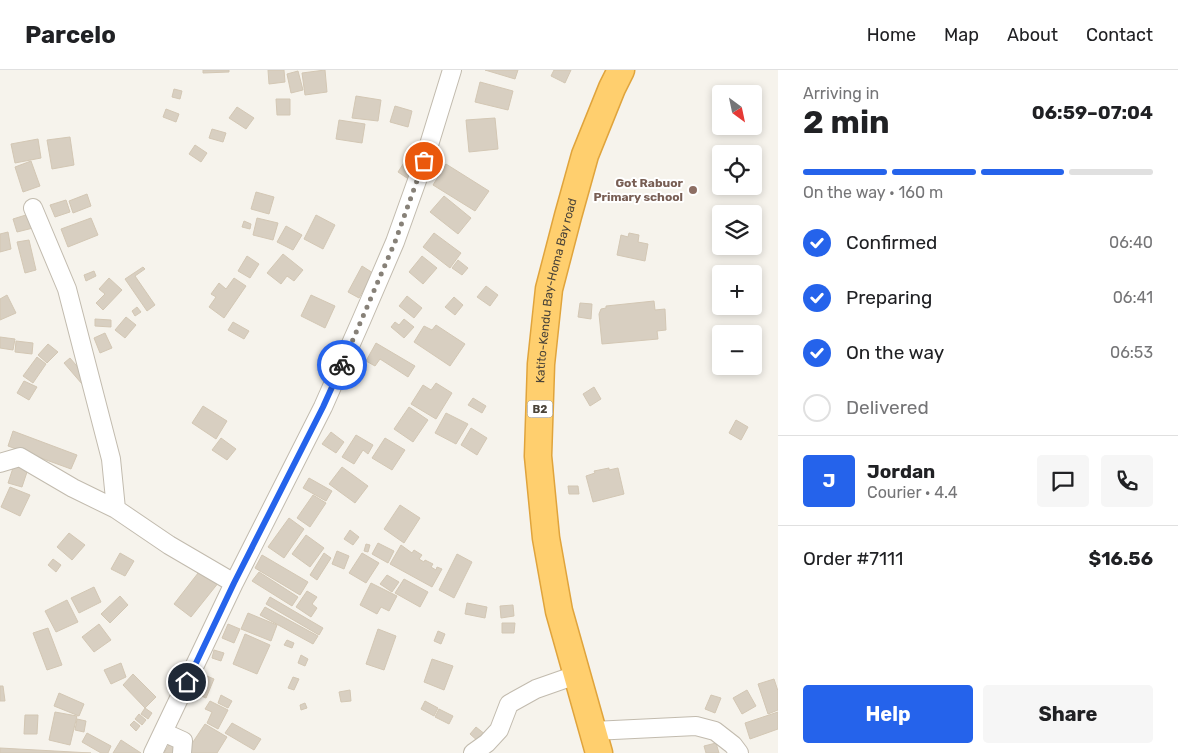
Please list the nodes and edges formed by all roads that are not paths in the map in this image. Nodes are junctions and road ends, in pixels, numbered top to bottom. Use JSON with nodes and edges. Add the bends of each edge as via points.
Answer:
{"nodes":[{"id":1,"x":452,"y":70,"type":"edge"},
{"id":2,"x":621,"y":70,"type":"edge"},
{"id":3,"x":33,"y":208,"type":"dead end"},
{"id":4,"x":0,"y":463,"type":"edge"},
{"id":5,"x":116,"y":509,"type":"junction"},
{"id":6,"x":234,"y":583,"type":"junction"},
{"id":7,"x":576,"y":675,"type":"junction"},
{"id":8,"x":163,"y":732,"type":"junction"},
{"id":9,"x":596,"y":742,"type":"edge"},
{"id":10,"x":153,"y":753,"type":"edge"},
{"id":11,"x":182,"y":753,"type":"edge"},
{"id":12,"x":472,"y":753,"type":"edge"},
{"id":13,"x":739,"y":753,"type":"edge"}],
"edges":[{"from":1,"to":6,"type":"street","via":[[395,242],[323,407]]},
{"from":2,"to":7,"type":"highway","name":"Katito-Kendu Bay-Homa Bay road","number":"B2","via":[[585,155],[568,216],[549,288],[541,364],[538,456],[546,538],[559,611]]},
{"from":3,"to":5,"type":"street","via":[[67,289],[111,459]]},
{"from":4,"to":5,"type":"street","via":[[20,457]]},
{"from":5,"to":6,"type":"street"},
{"from":6,"to":8,"type":"street"},
{"from":7,"to":9,"type":"highway","name":"Katito-Kendu Bay-Homa Bay road","number":"B2"},
{"from":7,"to":12,"type":"street","via":[[536,689],[509,704],[499,730]]},
{"from":8,"to":10,"type":"street"},
{"from":8,"to":11,"type":"street","via":[[183,741]]},
{"from":9,"to":13,"type":"street","via":[[696,726],[715,731]]}]}
